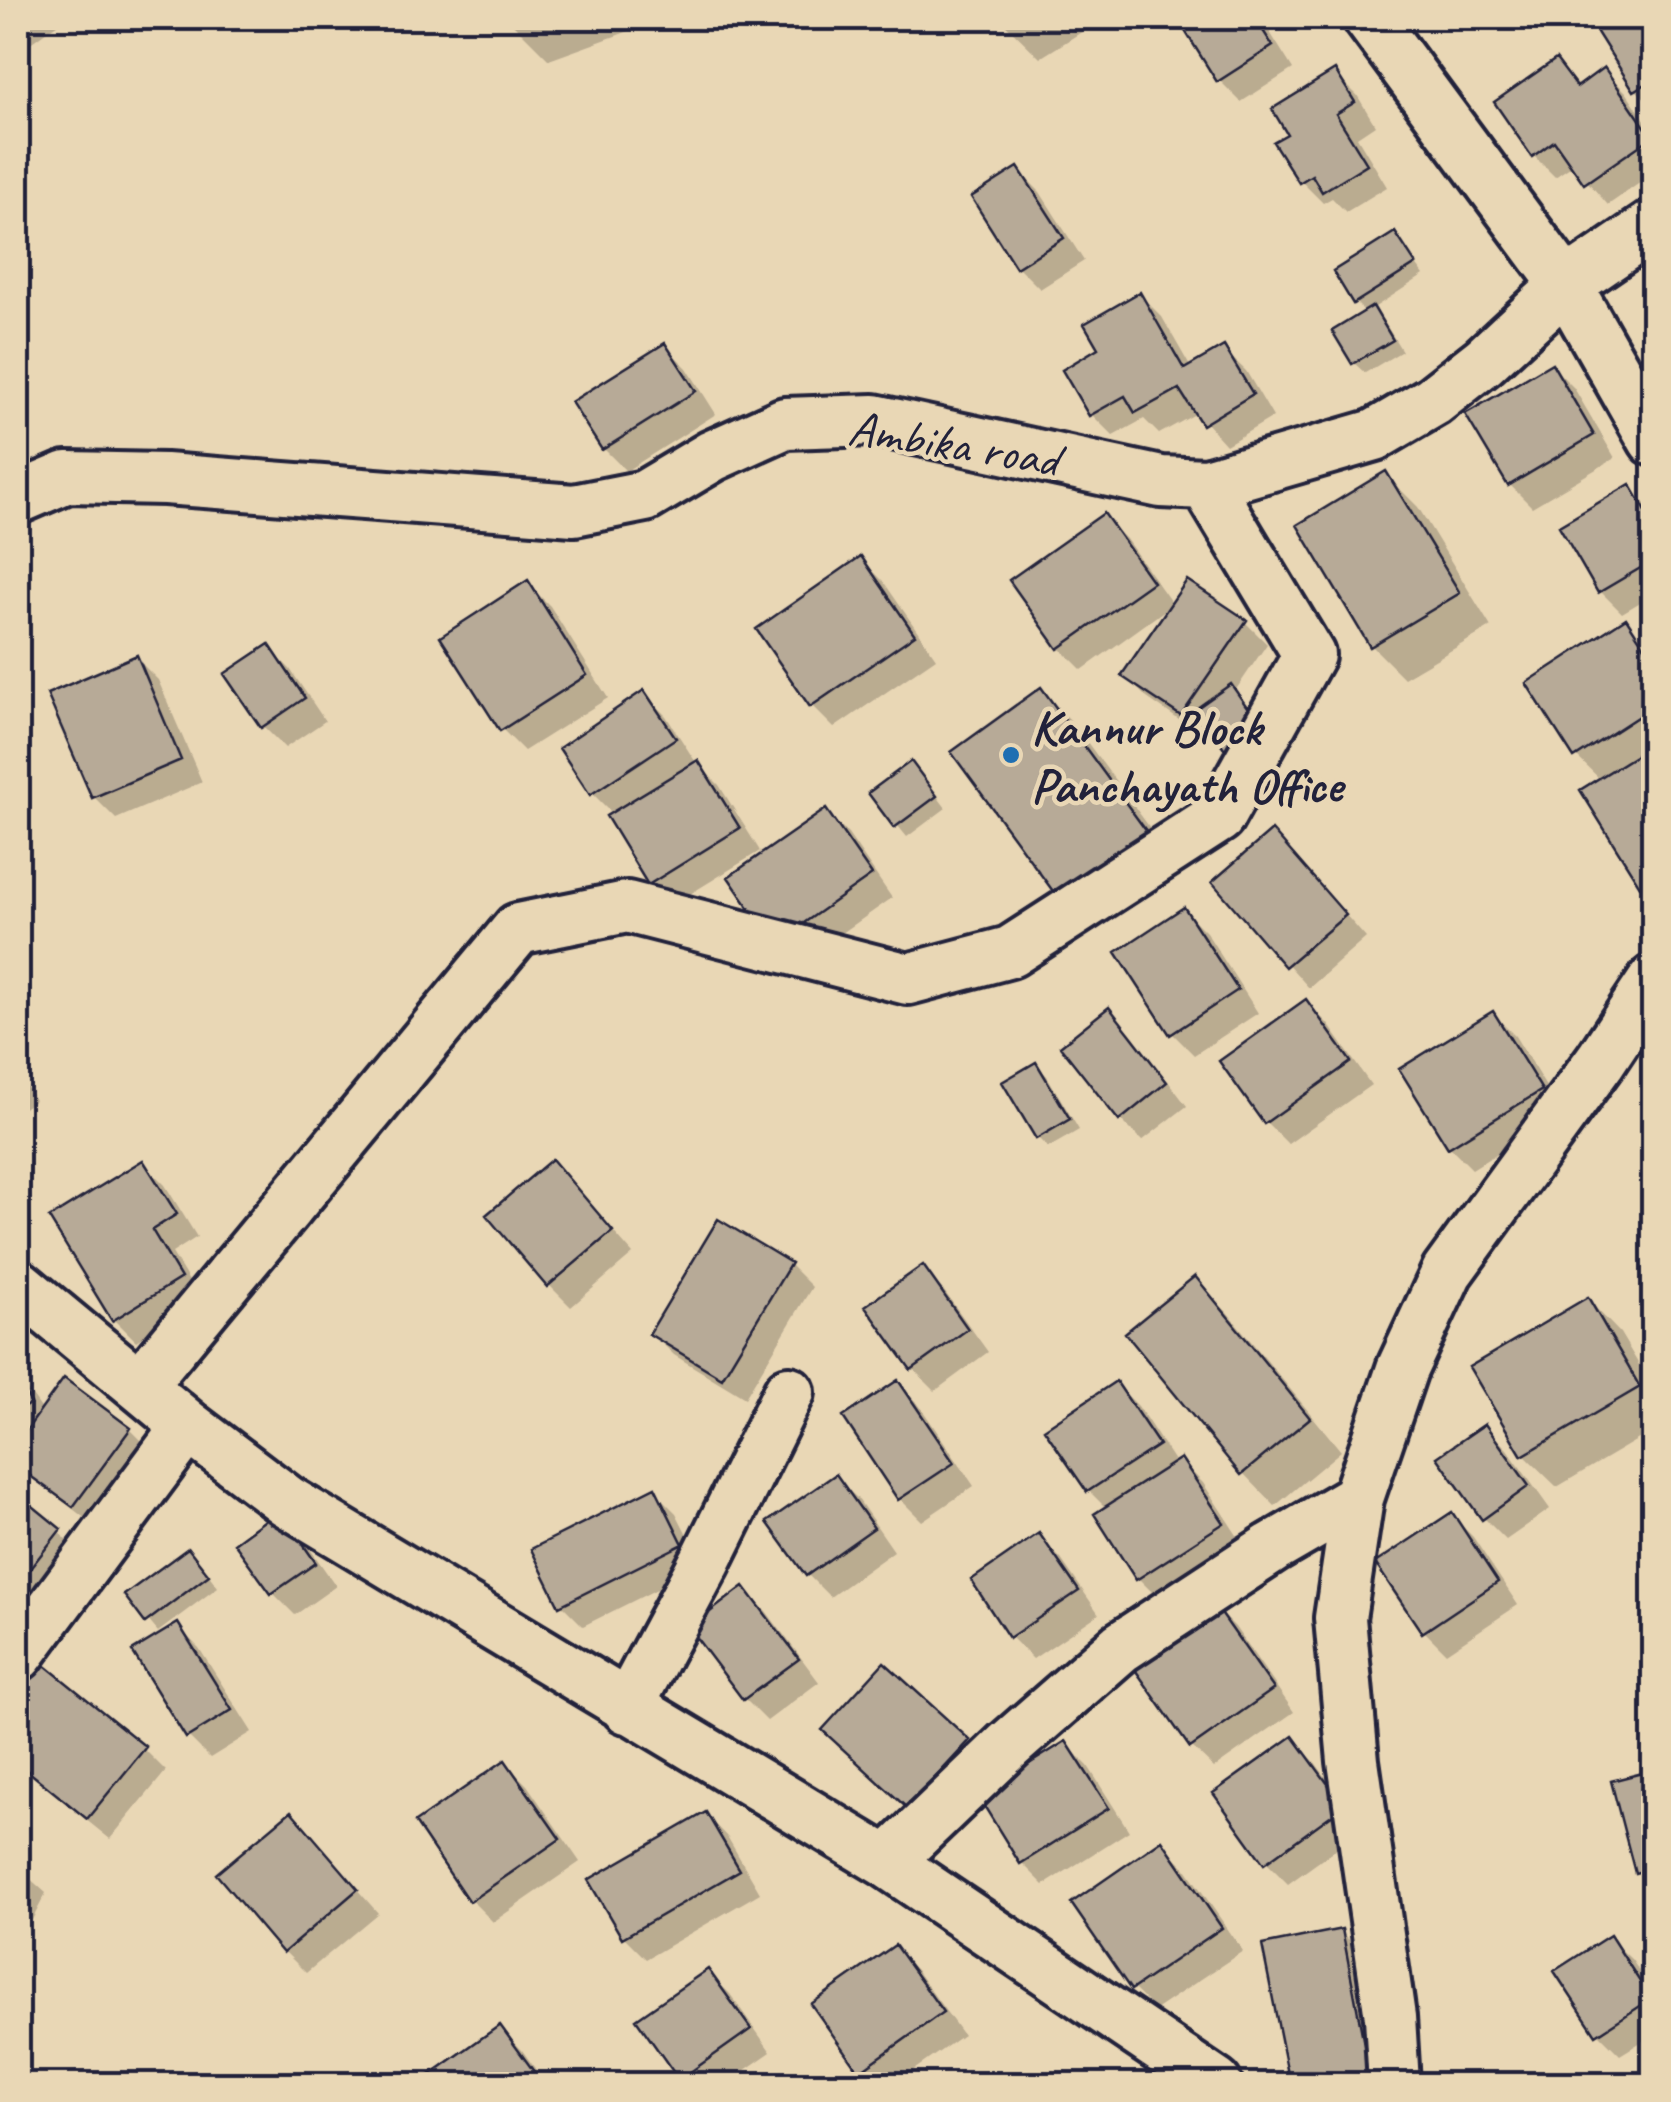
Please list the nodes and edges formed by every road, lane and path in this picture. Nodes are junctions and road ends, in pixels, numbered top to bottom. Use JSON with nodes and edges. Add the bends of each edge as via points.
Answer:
{"nodes":[{"id":1,"x":1369,"y":18,"type":"edge"},
{"id":2,"x":1654,"y":224,"type":"edge"},
{"id":3,"x":1566,"y":284,"type":"junction"},
{"id":4,"x":1654,"y":440,"type":"edge"},
{"id":5,"x":1206,"y":484,"type":"junction"},
{"id":6,"x":18,"y":498,"type":"edge"},
{"id":7,"x":1654,"y":980,"type":"edge"},
{"id":8,"x":18,"y":1285,"type":"edge"},
{"id":9,"x":141,"y":1384,"type":"junction"},
{"id":10,"x":789,"y":1392,"type":"dead end"},
{"id":11,"x":188,"y":1426,"type":"junction"},
{"id":12,"x":1358,"y":1498,"type":"junction"},
{"id":13,"x":18,"y":1655,"type":"edge"},
{"id":14,"x":627,"y":1708,"type":"junction"},
{"id":15,"x":887,"y":1862,"type":"junction"},
{"id":16,"x":1216,"y":2084,"type":"edge"},
{"id":17,"x":1394,"y":2084,"type":"edge"}],
"edges":[{"from":1,"to":3,"type":"street"},
{"from":2,"to":3,"type":"street","name":"Ambika road"},
{"from":3,"to":4,"type":"street"},
{"from":3,"to":5,"type":"street","name":"Ambika road","via":[[1434,401],[1374,435]]},
{"from":5,"to":6,"type":"street","name":"Ambika road","via":[[1161,482],[874,420],[785,422],[645,496],[574,510],[67,477]]},
{"from":5,"to":9,"type":"street","via":[[1309,655],[1219,816],[1010,952],[908,979],[628,907],[518,929]]},
{"from":7,"to":12,"type":"street","via":[[1447,1272],[1402,1369]]},
{"from":8,"to":9,"type":"street"},
{"from":9,"to":11,"type":"street"},
{"from":10,"to":14,"type":"street"},
{"from":11,"to":13,"type":"street"},
{"from":11,"to":14,"type":"street","via":[[288,1502]]},
{"from":12,"to":15,"type":"street","via":[[1122,1646]]},
{"from":12,"to":17,"type":"street","via":[[1340,1618]]},
{"from":14,"to":15,"type":"street"},
{"from":15,"to":16,"type":"street"}]}
